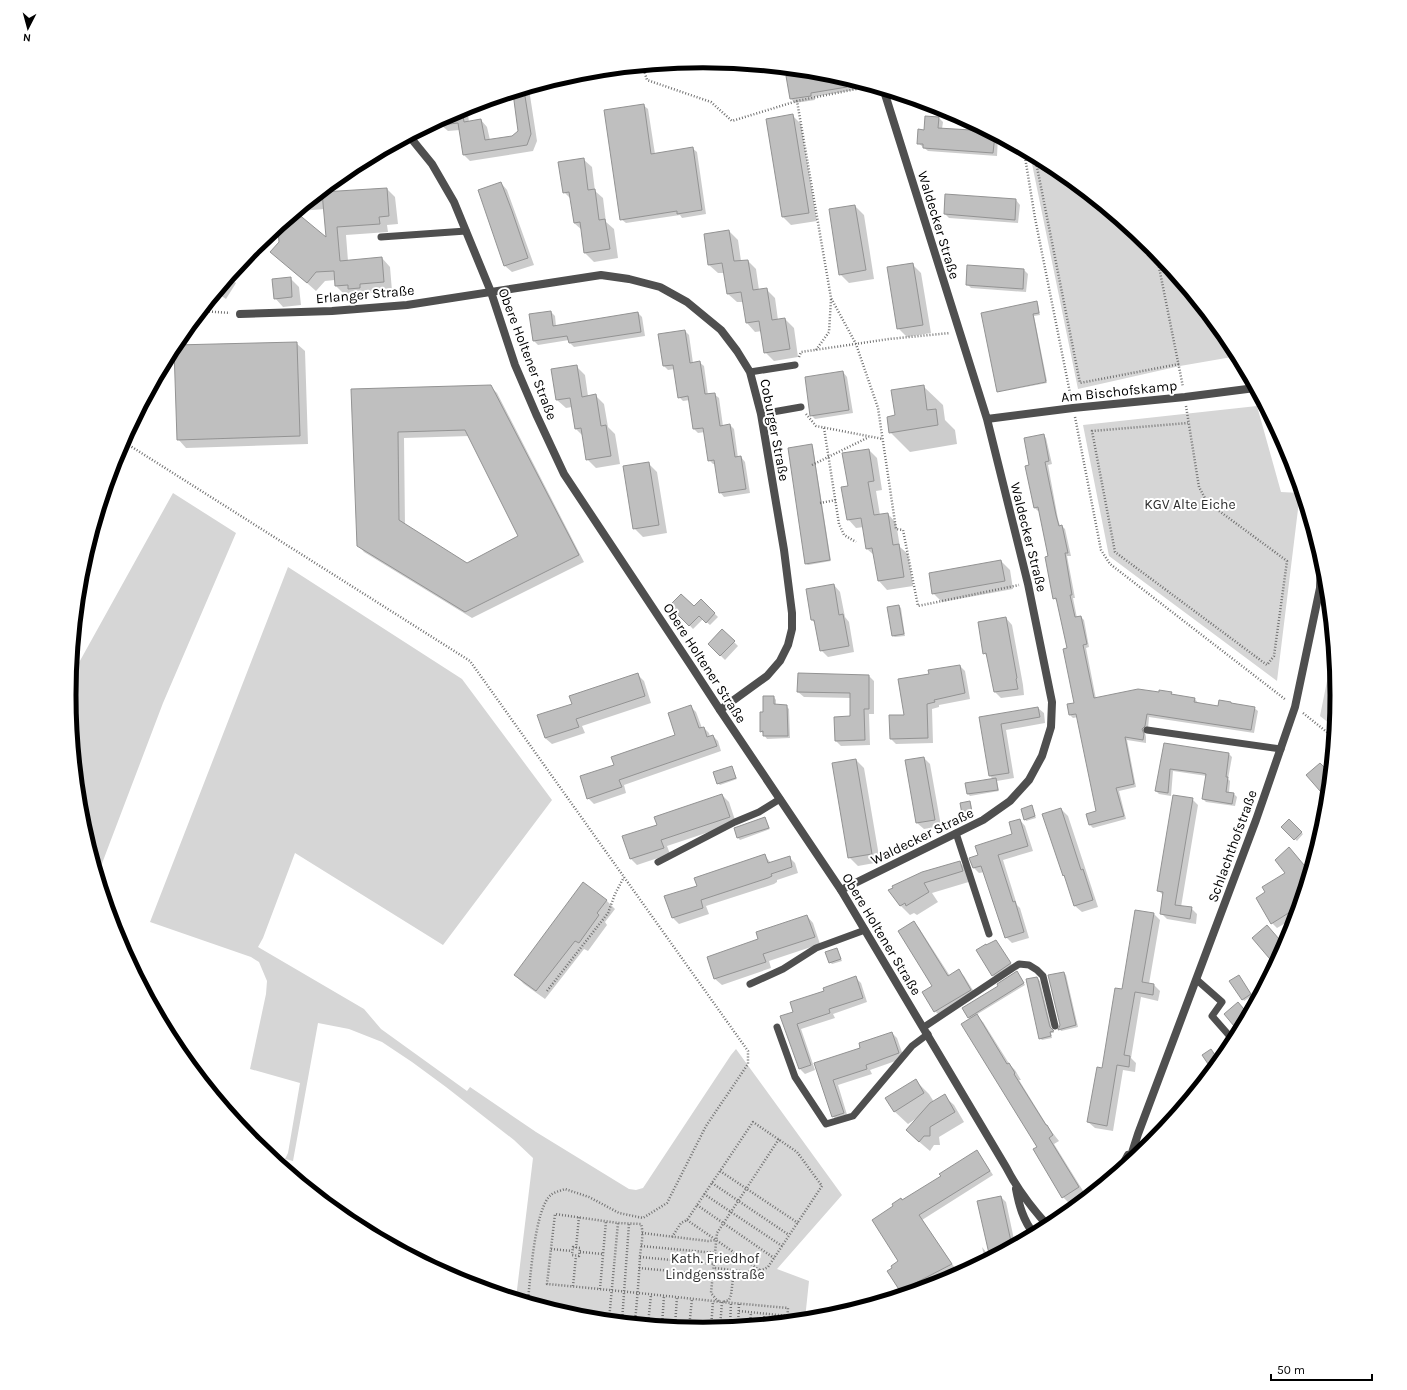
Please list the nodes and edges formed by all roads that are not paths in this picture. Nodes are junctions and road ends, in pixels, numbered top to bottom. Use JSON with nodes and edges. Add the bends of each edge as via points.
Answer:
{"nodes":[{"id":1,"x":886,"y":95,"type":"edge"},
{"id":2,"x":413,"y":140,"type":"edge"},
{"id":3,"x":466,"y":231,"type":"junction"},
{"id":4,"x":382,"y":237,"type":"dead end"},
{"id":5,"x":491,"y":292,"type":"junction"},
{"id":6,"x":240,"y":314,"type":"road end"},
{"id":7,"x":795,"y":365,"type":"road end"},
{"id":8,"x":750,"y":372,"type":"junction"},
{"id":9,"x":1250,"y":389,"type":"edge"},
{"id":10,"x":801,"y":407,"type":"road end"},
{"id":11,"x":761,"y":414,"type":"junction"},
{"id":12,"x":986,"y":419,"type":"junction"},
{"id":13,"x":1320,"y":585,"type":"edge"},
{"id":14,"x":720,"y":710,"type":"junction"},
{"id":15,"x":1147,"y":730,"type":"dead end"},
{"id":16,"x":1281,"y":749,"type":"junction"},
{"id":17,"x":780,"y":799,"type":"junction"},
{"id":18,"x":956,"y":833,"type":"junction"},
{"id":19,"x":658,"y":862,"type":"dead end"},
{"id":20,"x":841,"y":890,"type":"junction"},
{"id":21,"x":866,"y":930,"type":"junction"},
{"id":22,"x":990,"y":934,"type":"dead end"},
{"id":23,"x":1197,"y":980,"type":"junction"},
{"id":24,"x":750,"y":984,"type":"dead end"},
{"id":25,"x":1055,"y":1026,"type":"dead end"},
{"id":26,"x":777,"y":1027,"type":"dead end"},
{"id":27,"x":926,"y":1031,"type":"junction"},
{"id":28,"x":1229,"y":1036,"type":"edge"},
{"id":29,"x":1138,"y":1134,"type":"junction"},
{"id":30,"x":1132,"y":1152,"type":"edge"},
{"id":31,"x":1128,"y":1156,"type":"edge"},
{"id":32,"x":1016,"y":1186,"type":"junction"},
{"id":33,"x":1044,"y":1221,"type":"edge"},
{"id":34,"x":1031,"y":1229,"type":"edge"}],
"edges":[{"from":1,"to":12,"type":"street","name":"Waldecker Straße"},
{"from":2,"to":3,"type":"street","name":"Obere Holtener Straße","via":[[432,164],[454,202]]},
{"from":3,"to":4,"type":"lane"},
{"from":3,"to":5,"type":"street","name":"Obere Holtener Straße"},
{"from":5,"to":6,"type":"street","name":"Erlanger Straße","via":[[407,305]]},
{"from":5,"to":8,"type":"street","name":"Coburger Straße","via":[[601,276],[629,279],[660,287],[687,302],[721,330]]},
{"from":5,"to":14,"type":"street","name":"Obere Holtener Straße","via":[[515,365],[564,474]]},
{"from":7,"to":8,"type":"lane"},
{"from":8,"to":11,"type":"street","name":"Coburger Straße"},
{"from":9,"to":12,"type":"street","name":"Am Bischofskamp"},
{"from":10,"to":11,"type":"lane"},
{"from":11,"to":14,"type":"street","name":"Coburger Straße","via":[[784,550],[792,629],[783,655],[767,676]]},
{"from":12,"to":18,"type":"street","name":"Waldecker Straße","via":[[1028,584],[1052,702],[1051,727],[1042,756],[1029,780],[1010,801],[983,820]]},
{"from":13,"to":16,"type":"street","name":"Schlachthofstraße","via":[[1295,707]]},
{"from":14,"to":17,"type":"street","name":"Obere Holtener Straße"},
{"from":15,"to":16,"type":"lane"},
{"from":16,"to":23,"type":"street","name":"Schlachthofstraße"},
{"from":17,"to":19,"type":"lane"},
{"from":17,"to":20,"type":"street","name":"Obere Holtener Straße"},
{"from":18,"to":20,"type":"street","name":"Waldecker Straße"},
{"from":18,"to":22,"type":"lane"},
{"from":20,"to":21,"type":"street","name":"Obere Holtener Straße"},
{"from":21,"to":24,"type":"lane","via":[[816,948],[783,970]]},
{"from":21,"to":27,"type":"street","name":"Obere Holtener Straße"},
{"from":23,"to":28,"type":"lane","via":[[1222,1002],[1212,1016]]},
{"from":23,"to":29,"type":"street","name":"Schlachthofstraße"},
{"from":25,"to":27,"type":"lane","via":[[1043,976],[1029,965],[1019,964]]},
{"from":26,"to":27,"type":"lane","via":[[795,1077],[826,1124],[853,1116]]},
{"from":27,"to":32,"type":"street","name":"Obere Holtener Straße"},
{"from":29,"to":30,"type":"street","name":"Schlachthofstraße"},
{"from":29,"to":31,"type":"street","name":"Schlachthofstraße"},
{"from":32,"to":33,"type":"street","name":"Obere Holtener Straße"},
{"from":32,"to":34,"type":"street","name":"Obere Holtener Straße","via":[[1019,1205]]}]}
